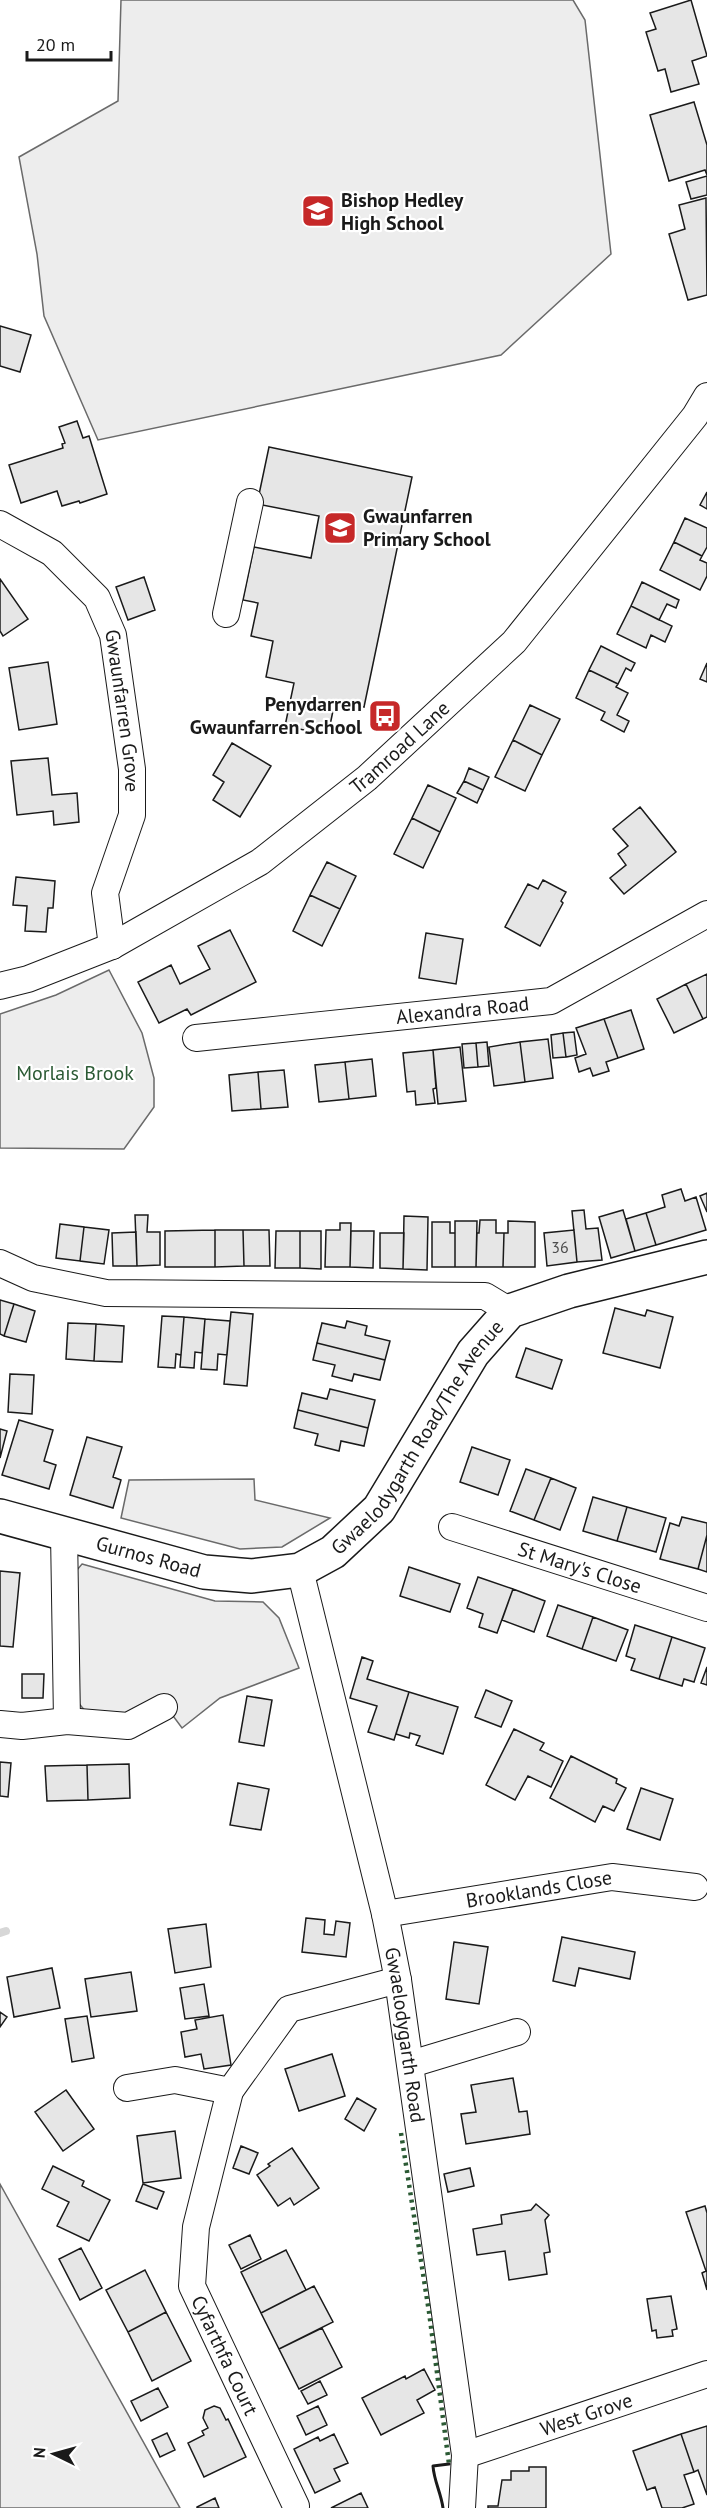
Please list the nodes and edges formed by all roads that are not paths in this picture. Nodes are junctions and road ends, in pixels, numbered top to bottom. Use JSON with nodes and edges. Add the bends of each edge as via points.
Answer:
{"nodes":[{"id":1,"x":707,"y":396,"type":"edge"},
{"id":2,"x":250,"y":502,"type":"dead end"},
{"id":3,"x":0,"y":524,"type":"edge"},
{"id":4,"x":226,"y":614,"type":"dead end"},
{"id":5,"x":707,"y":914,"type":"edge"},
{"id":6,"x":112,"y":946,"type":"junction"},
{"id":7,"x":0,"y":986,"type":"edge"},
{"id":8,"x":196,"y":1038,"type":"dead end"},
{"id":9,"x":707,"y":1257,"type":"edge"},
{"id":10,"x":0,"y":1263,"type":"edge"},
{"id":11,"x":510,"y":1311,"type":"junction"},
{"id":12,"x":0,"y":1516,"type":"edge"},
{"id":13,"x":452,"y":1527,"type":"dead end"},
{"id":14,"x":64,"y":1533,"type":"junction"},
{"id":15,"x":300,"y":1570,"type":"junction"},
{"id":16,"x":707,"y":1608,"type":"edge"},
{"id":17,"x":164,"y":1707,"type":"dead end"},
{"id":18,"x":67,"y":1721,"type":"junction"},
{"id":19,"x":0,"y":1724,"type":"edge"},
{"id":20,"x":695,"y":1887,"type":"dead end"},
{"id":21,"x":384,"y":1914,"type":"junction"},
{"id":22,"x":398,"y":1980,"type":"junction"},
{"id":23,"x":517,"y":2032,"type":"dead end"},
{"id":24,"x":411,"y":2064,"type":"junction"},
{"id":25,"x":128,"y":2088,"type":"dead end"},
{"id":26,"x":230,"y":2091,"type":"junction"},
{"id":27,"x":707,"y":2374,"type":"edge"},
{"id":28,"x":465,"y":2455,"type":"junction"},
{"id":29,"x":296,"y":2506,"type":"edge"},
{"id":30,"x":462,"y":2508,"type":"edge"}],
"edges":[{"from":1,"to":6,"type":"street","name":"Tramroad Lane","via":[[514,642],[411,738],[260,862]]},
{"from":2,"to":4,"type":"street"},
{"from":3,"to":6,"type":"street","name":"Gwaunfarren Grove","via":[[52,553],[97,598],[113,635],[132,769],[132,815],[105,893]]},
{"from":5,"to":8,"type":"street","name":"Alexandra Road","via":[[551,1001]]},
{"from":6,"to":7,"type":"street","name":"Tramroad Lane"},
{"from":9,"to":11,"type":"street","name":"Gwaelodygarth Road/The Avenue"},
{"from":10,"to":11,"type":"street","via":[[33,1278],[106,1293],[485,1296]]},
{"from":11,"to":15,"type":"street","name":"Gwaelodygarth Road/The Avenue","via":[[473,1353],[379,1509],[333,1552]]},
{"from":12,"to":14,"type":"street","name":"Gurnos Road"},
{"from":13,"to":16,"type":"street","name":"St Mary's Close"},
{"from":14,"to":15,"type":"street","name":"Gurnos Road","via":[[204,1572],[252,1576]]},
{"from":14,"to":18,"type":"street"},
{"from":15,"to":21,"type":"street","name":"Gwaelodygarth Road"},
{"from":17,"to":18,"type":"street","via":[[128,1726]]},
{"from":18,"to":19,"type":"street"},
{"from":20,"to":21,"type":"street","name":"Brooklands Close","via":[[612,1877]]},
{"from":21,"to":22,"type":"street","name":"Gwaelodygarth Road"},
{"from":22,"to":24,"type":"street","name":"Gwaelodygarth Road"},
{"from":22,"to":26,"type":"street","name":"Cyfarthfa Court","via":[[289,2009]]},
{"from":23,"to":24,"type":"street"},
{"from":24,"to":28,"type":"street","name":"Gwaelodygarth Road"},
{"from":25,"to":26,"type":"street","via":[[175,2080]]},
{"from":26,"to":29,"type":"street","name":"Cyfarthfa Court","via":[[196,2227],[192,2286]]},
{"from":27,"to":28,"type":"street","name":"West Grove"},
{"from":28,"to":30,"type":"street","name":"Gwaelodygarth Road"}]}
